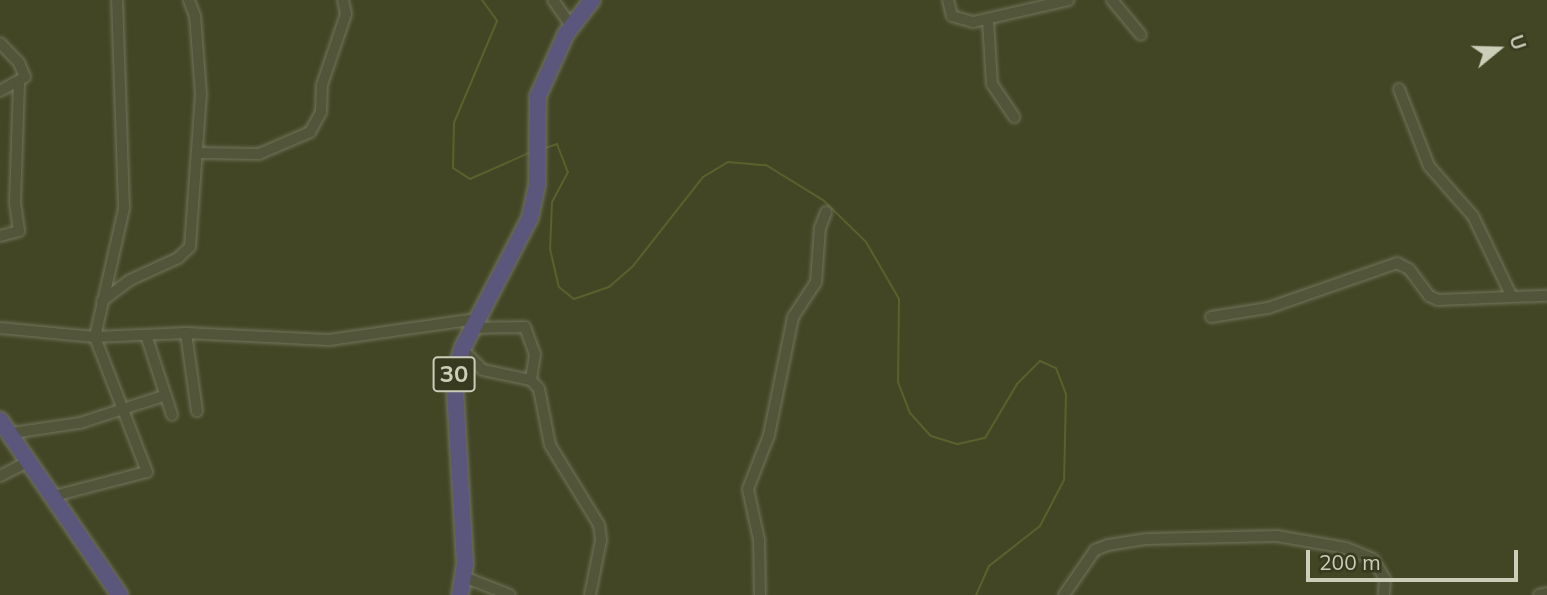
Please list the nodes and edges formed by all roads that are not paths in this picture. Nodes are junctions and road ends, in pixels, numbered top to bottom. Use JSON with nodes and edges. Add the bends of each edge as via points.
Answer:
{"nodes":[{"id":1,"x":117,"y":0,"type":"edge"},
{"id":2,"x":189,"y":0,"type":"edge"},
{"id":3,"x":343,"y":0,"type":"edge"},
{"id":4,"x":553,"y":0,"type":"edge"},
{"id":5,"x":592,"y":0,"type":"edge"},
{"id":6,"x":948,"y":0,"type":"edge"},
{"id":7,"x":1069,"y":0,"type":"edge"},
{"id":8,"x":1112,"y":0,"type":"edge"},
{"id":9,"x":988,"y":21,"type":"junction"},
{"id":10,"x":572,"y":27,"type":"junction"},
{"id":11,"x":1141,"y":35,"type":"dead end"},
{"id":12,"x":0,"y":43,"type":"edge"},
{"id":13,"x":19,"y":84,"type":"junction"},
{"id":14,"x":1399,"y":89,"type":"dead end"},
{"id":15,"x":0,"y":91,"type":"edge"},
{"id":16,"x":1014,"y":117,"type":"dead end"},
{"id":17,"x":200,"y":153,"type":"junction"},
{"id":18,"x":826,"y":212,"type":"dead end"},
{"id":19,"x":0,"y":236,"type":"edge"},
{"id":20,"x":1547,"y":296,"type":"edge"},
{"id":21,"x":1512,"y":297,"type":"junction"},
{"id":22,"x":102,"y":301,"type":"junction"},
{"id":23,"x":1211,"y":317,"type":"dead end"},
{"id":24,"x":475,"y":324,"type":"junction"},
{"id":25,"x":0,"y":328,"type":"edge"},
{"id":26,"x":186,"y":333,"type":"junction"},
{"id":27,"x":146,"y":335,"type":"junction"},
{"id":28,"x":95,"y":337,"type":"junction"},
{"id":29,"x":462,"y":349,"type":"junction"},
{"id":30,"x":531,"y":380,"type":"junction"},
{"id":31,"x":166,"y":395,"type":"junction"},
{"id":32,"x":122,"y":411,"type":"junction"},
{"id":33,"x":197,"y":411,"type":"dead end"},
{"id":34,"x":172,"y":415,"type":"dead end"},
{"id":35,"x":0,"y":420,"type":"edge"},
{"id":36,"x":12,"y":433,"type":"junction"},
{"id":37,"x":30,"y":461,"type":"junction"},
{"id":38,"x":0,"y":476,"type":"edge"},
{"id":39,"x":54,"y":496,"type":"junction"},
{"id":40,"x":464,"y":577,"type":"junction"},
{"id":41,"x":1547,"y":593,"type":"edge"},
{"id":42,"x":120,"y":595,"type":"edge"},
{"id":43,"x":460,"y":595,"type":"edge"},
{"id":44,"x":510,"y":595,"type":"edge"},
{"id":45,"x":590,"y":595,"type":"edge"},
{"id":46,"x":760,"y":595,"type":"edge"},
{"id":47,"x":1064,"y":595,"type":"edge"},
{"id":48,"x":1384,"y":595,"type":"edge"},
{"id":49,"x":1539,"y":595,"type":"edge"}],
"edges":[{"from":1,"to":22,"type":"street","via":[[124,208]]},
{"from":2,"to":17,"type":"street","via":[[195,16],[201,95]]},
{"from":3,"to":17,"type":"street","via":[[346,13],[322,85],[321,112],[310,132],[285,147],[259,154]]},
{"from":4,"to":10,"type":"street"},
{"from":5,"to":10,"type":"highway","number":"30"},
{"from":6,"to":9,"type":"street","via":[[958,20]]},
{"from":7,"to":9,"type":"street"},
{"from":8,"to":11,"type":"street"},
{"from":9,"to":16,"type":"street","via":[[992,84]]},
{"from":10,"to":24,"type":"highway","number":"30","via":[[538,96],[537,171],[528,225]]},
{"from":12,"to":13,"type":"street","via":[[23,68],[25,77]]},
{"from":13,"to":15,"type":"street"},
{"from":13,"to":19,"type":"street","via":[[15,203],[19,231]]},
{"from":14,"to":21,"type":"street","via":[[1429,166],[1473,216]]},
{"from":17,"to":22,"type":"street","via":[[187,252],[130,280]]},
{"from":18,"to":46,"type":"street","via":[[820,228],[816,282],[793,317],[769,435],[748,489],[759,540]]},
{"from":20,"to":21,"type":"street"},
{"from":21,"to":23,"type":"street","via":[[1438,300],[1429,296],[1409,269],[1391,263],[1268,308]]},
{"from":22,"to":28,"type":"street"},
{"from":24,"to":26,"type":"street","via":[[329,340]]},
{"from":24,"to":29,"type":"highway","number":"30"},
{"from":24,"to":30,"type":"street","via":[[525,327],[535,354]]},
{"from":25,"to":28,"type":"street"},
{"from":26,"to":27,"type":"street"},
{"from":26,"to":33,"type":"street"},
{"from":27,"to":28,"type":"street"},
{"from":27,"to":31,"type":"street"},
{"from":28,"to":32,"type":"street"},
{"from":29,"to":30,"type":"street","via":[[483,370]]},
{"from":29,"to":40,"type":"highway","number":"30","via":[[452,396]]},
{"from":30,"to":45,"type":"street","via":[[541,393],[550,445],[599,525],[601,540]]},
{"from":31,"to":32,"type":"street"},
{"from":31,"to":34,"type":"street"},
{"from":32,"to":36,"type":"street","via":[[66,426]]},
{"from":32,"to":39,"type":"street","via":[[146,475]]},
{"from":35,"to":36,"type":"highway"},
{"from":36,"to":37,"type":"highway"},
{"from":37,"to":38,"type":"street"},
{"from":37,"to":39,"type":"highway"},
{"from":39,"to":42,"type":"highway"},
{"from":40,"to":43,"type":"highway","number":"30"},
{"from":40,"to":44,"type":"street"},
{"from":41,"to":49,"type":"street"},
{"from":47,"to":48,"type":"street","via":[[1096,550],[1108,545],[1277,536],[1346,548],[1373,559],[1385,579]]}]}
